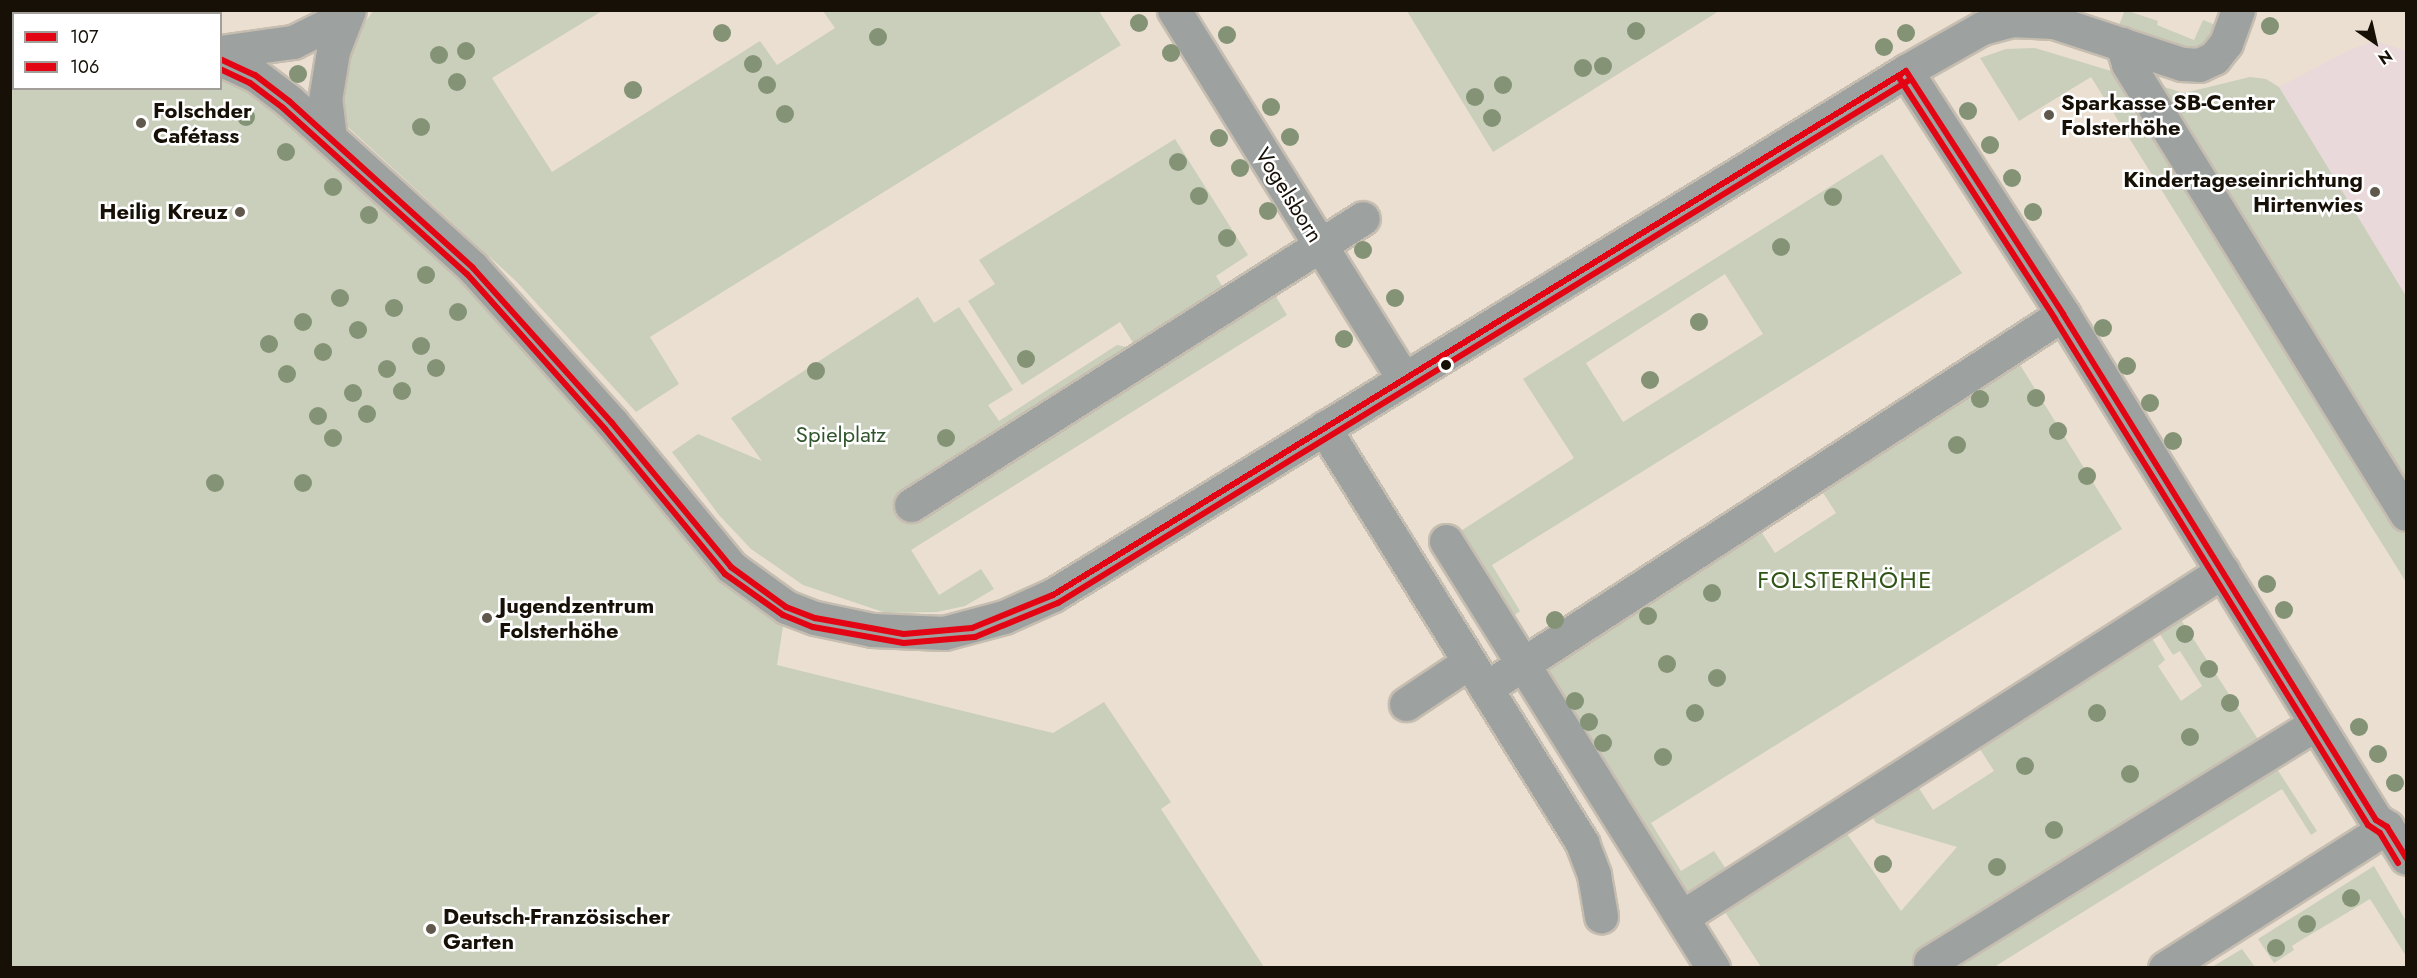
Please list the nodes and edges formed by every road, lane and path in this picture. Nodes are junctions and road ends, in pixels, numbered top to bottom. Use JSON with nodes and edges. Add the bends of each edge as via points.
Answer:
{"nodes":[{"id":1,"x":1174,"y":10,"type":"edge"},
{"id":2,"x":2238,"y":10,"type":"edge"},
{"id":3,"x":346,"y":14,"type":"edge"},
{"id":4,"x":1976,"y":19,"type":"edge"},
{"id":5,"x":2122,"y":44,"type":"junction"},
{"id":6,"x":222,"y":52,"type":"edge"},
{"id":7,"x":222,"y":60,"type":"edge"},
{"id":8,"x":1906,"y":71,"type":"junction"},
{"id":9,"x":330,"y":138,"type":"junction"},
{"id":10,"x":1363,"y":218,"type":"dead end"},
{"id":11,"x":1320,"y":245,"type":"junction"},
{"id":12,"x":2063,"y":314,"type":"junction"},
{"id":13,"x":1404,"y":379,"type":"junction"},
{"id":14,"x":1324,"y":428,"type":"junction"},
{"id":15,"x":911,"y":505,"type":"dead end"},
{"id":16,"x":2406,"y":514,"type":"edge"},
{"id":17,"x":1446,"y":541,"type":"dead end"},
{"id":18,"x":2223,"y":571,"type":"junction"},
{"id":19,"x":1525,"y":664,"type":"junction"},
{"id":20,"x":1477,"y":675,"type":"junction"},
{"id":21,"x":1406,"y":704,"type":"dead end"},
{"id":22,"x":2316,"y":724,"type":"junction"},
{"id":23,"x":2387,"y":827,"type":"junction"},
{"id":24,"x":2406,"y":858,"type":"edge"},
{"id":25,"x":1601,"y":916,"type":"dead end"},
{"id":26,"x":1682,"y":917,"type":"junction"},
{"id":27,"x":1930,"y":962,"type":"dead end"},
{"id":28,"x":1713,"y":968,"type":"edge"},
{"id":29,"x":2165,"y":968,"type":"edge"}],
"edges":[{"from":1,"to":11,"type":"street","name":"Vogelsborn"},
{"from":2,"to":5,"type":"street","via":[[2226,43],[2214,58],[2199,65],[2182,64]]},
{"from":3,"to":6,"type":"street","via":[[293,42]]},
{"from":3,"to":9,"type":"street","via":[[325,100]]},
{"from":4,"to":5,"type":"street","via":[[2054,22]]},
{"from":4,"to":8,"type":"street"},
{"from":5,"to":16,"type":"street","via":[[2128,63]]},
{"from":7,"to":9,"type":"street","via":[[255,75]]},
{"from":8,"to":12,"type":"street"},
{"from":8,"to":13,"type":"street"},
{"from":9,"to":14,"type":"street","via":[[453,248],[501,298],[612,423],[731,567],[786,607],[815,618],[914,634],[944,633],[1004,617],[1053,596]]},
{"from":10,"to":11,"type":"street"},
{"from":11,"to":13,"type":"street","name":"Vogelsborn"},
{"from":11,"to":15,"type":"street"},
{"from":12,"to":18,"type":"street"},
{"from":12,"to":19,"type":"street"},
{"from":13,"to":14,"type":"street"},
{"from":14,"to":20,"type":"street"},
{"from":17,"to":19,"type":"street"},
{"from":18,"to":22,"type":"street"},
{"from":18,"to":26,"type":"street"},
{"from":19,"to":20,"type":"street"},
{"from":19,"to":26,"type":"street"},
{"from":20,"to":21,"type":"street"},
{"from":20,"to":25,"type":"street","via":[[1582,843],[1594,875]]},
{"from":22,"to":23,"type":"street","via":[[2376,820]]},
{"from":22,"to":27,"type":"street"},
{"from":23,"to":24,"type":"street"},
{"from":23,"to":29,"type":"street"},
{"from":26,"to":28,"type":"street"}]}
